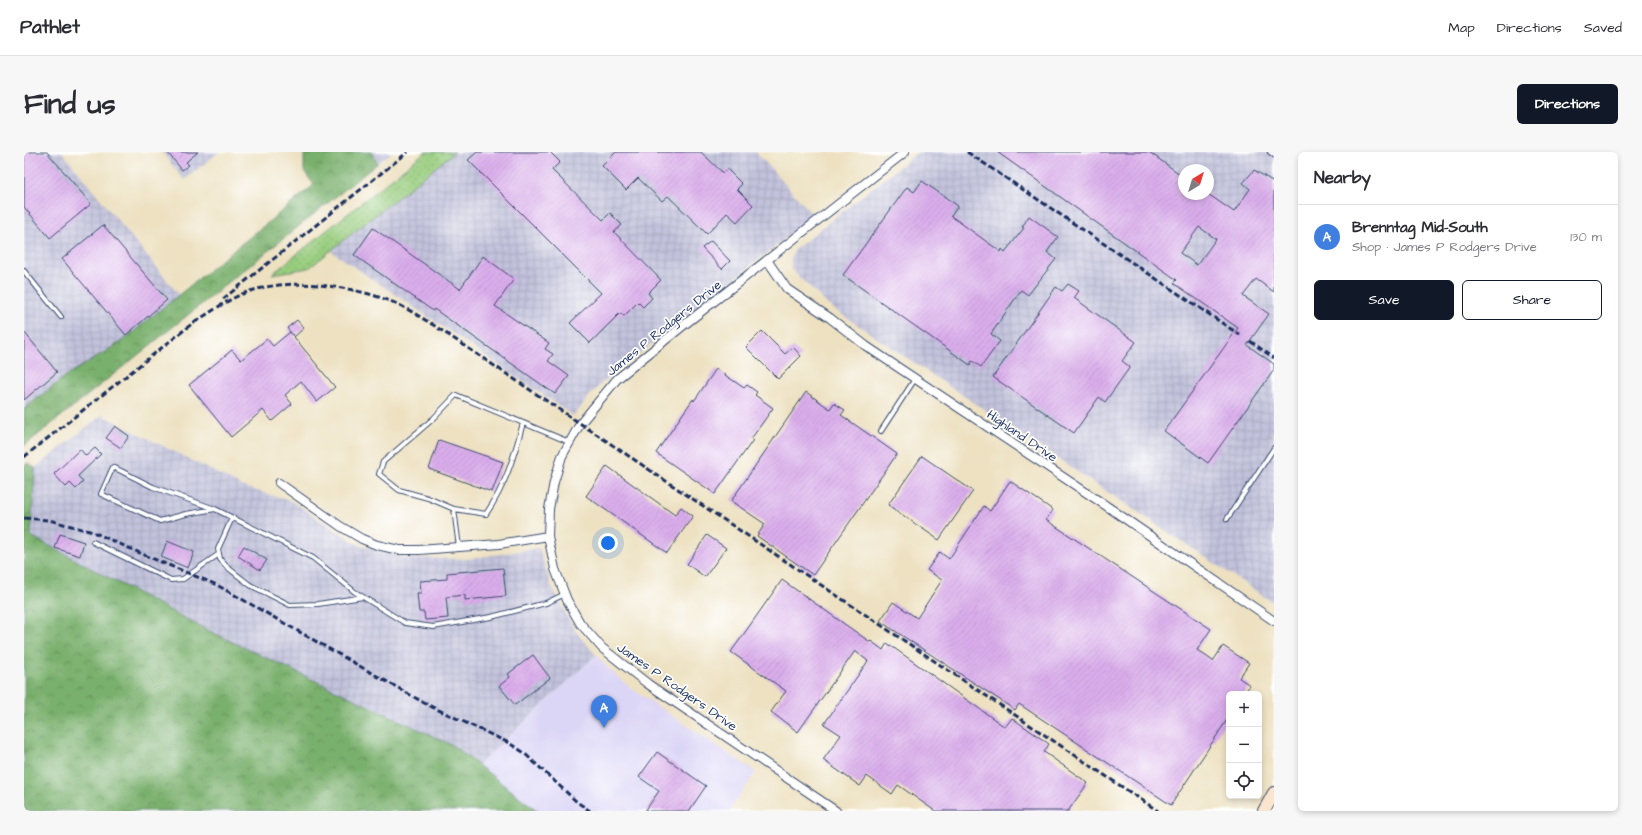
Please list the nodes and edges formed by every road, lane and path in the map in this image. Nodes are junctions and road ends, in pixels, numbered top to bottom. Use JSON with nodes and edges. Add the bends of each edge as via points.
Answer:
{"nodes":[{"id":1,"x":904,"y":152,"type":"edge"},
{"id":2,"x":767,"y":260,"type":"junction"},
{"id":3,"x":24,"y":271,"type":"edge"},
{"id":4,"x":61,"y":317,"type":"dead end"},
{"id":5,"x":915,"y":379,"type":"junction"},
{"id":6,"x":523,"y":423,"type":"junction"},
{"id":7,"x":881,"y":431,"type":"dead end"},
{"id":8,"x":570,"y":442,"type":"junction"},
{"id":9,"x":1274,"y":448,"type":"edge"},
{"id":10,"x":279,"y":483,"type":"dead end"},
{"id":11,"x":215,"y":509,"type":"junction"},
{"id":12,"x":454,"y":509,"type":"junction"},
{"id":13,"x":232,"y":518,"type":"junction"},
{"id":14,"x":1227,"y":519,"type":"dead end"},
{"id":15,"x":548,"y":536,"type":"junction"},
{"id":16,"x":93,"y":542,"type":"dead end"},
{"id":17,"x":458,"y":547,"type":"junction"},
{"id":18,"x":219,"y":554,"type":"junction"},
{"id":19,"x":565,"y":594,"type":"junction"},
{"id":20,"x":363,"y":597,"type":"junction"},
{"id":21,"x":1274,"y":621,"type":"edge"},
{"id":22,"x":1274,"y":793,"type":"edge"},
{"id":23,"x":836,"y":811,"type":"edge"},
{"id":24,"x":1264,"y":811,"type":"edge"}],
"edges":[{"from":1,"to":2,"type":"street","name":"James P Rodgers Drive"},
{"from":2,"to":5,"type":"street","name":"Highland Drive","via":[[787,289]]},
{"from":2,"to":8,"type":"street","name":"James P Rodgers Drive","via":[[617,379],[580,424]]},
{"from":3,"to":4,"type":"lane"},
{"from":5,"to":7,"type":"lane"},
{"from":5,"to":21,"type":"street","name":"Highland Drive"},
{"from":6,"to":8,"type":"lane"},
{"from":6,"to":12,"type":"lane","via":[[508,475],[486,514]]},
{"from":6,"to":12,"type":"lane","via":[[456,396],[383,462],[379,474],[399,490]]},
{"from":8,"to":15,"type":"street","name":"James P Rodgers Drive","via":[[562,456],[554,482]]},
{"from":9,"to":14,"type":"lane"},
{"from":10,"to":17,"type":"street","via":[[340,526],[377,545],[405,550]]},
{"from":11,"to":11,"type":"lane","via":[[153,487],[113,467],[101,494],[160,521]]},
{"from":11,"to":13,"type":"lane"},
{"from":12,"to":17,"type":"lane"},
{"from":13,"to":18,"type":"lane","via":[[218,549]]},
{"from":13,"to":20,"type":"lane","via":[[313,558]]},
{"from":15,"to":17,"type":"street"},
{"from":15,"to":19,"type":"street","name":"James P Rodgers Drive","via":[[554,569]]},
{"from":16,"to":18,"type":"lane","via":[[171,580],[182,579]]},
{"from":18,"to":20,"type":"lane","via":[[227,567],[250,585],[290,605],[318,604]]},
{"from":19,"to":20,"type":"lane","via":[[546,603],[491,617],[433,627],[405,623]]},
{"from":19,"to":23,"type":"street","name":"James P Rodgers Drive","via":[[580,623],[602,648],[648,684]]},
{"from":22,"to":24,"type":"main road"}]}
